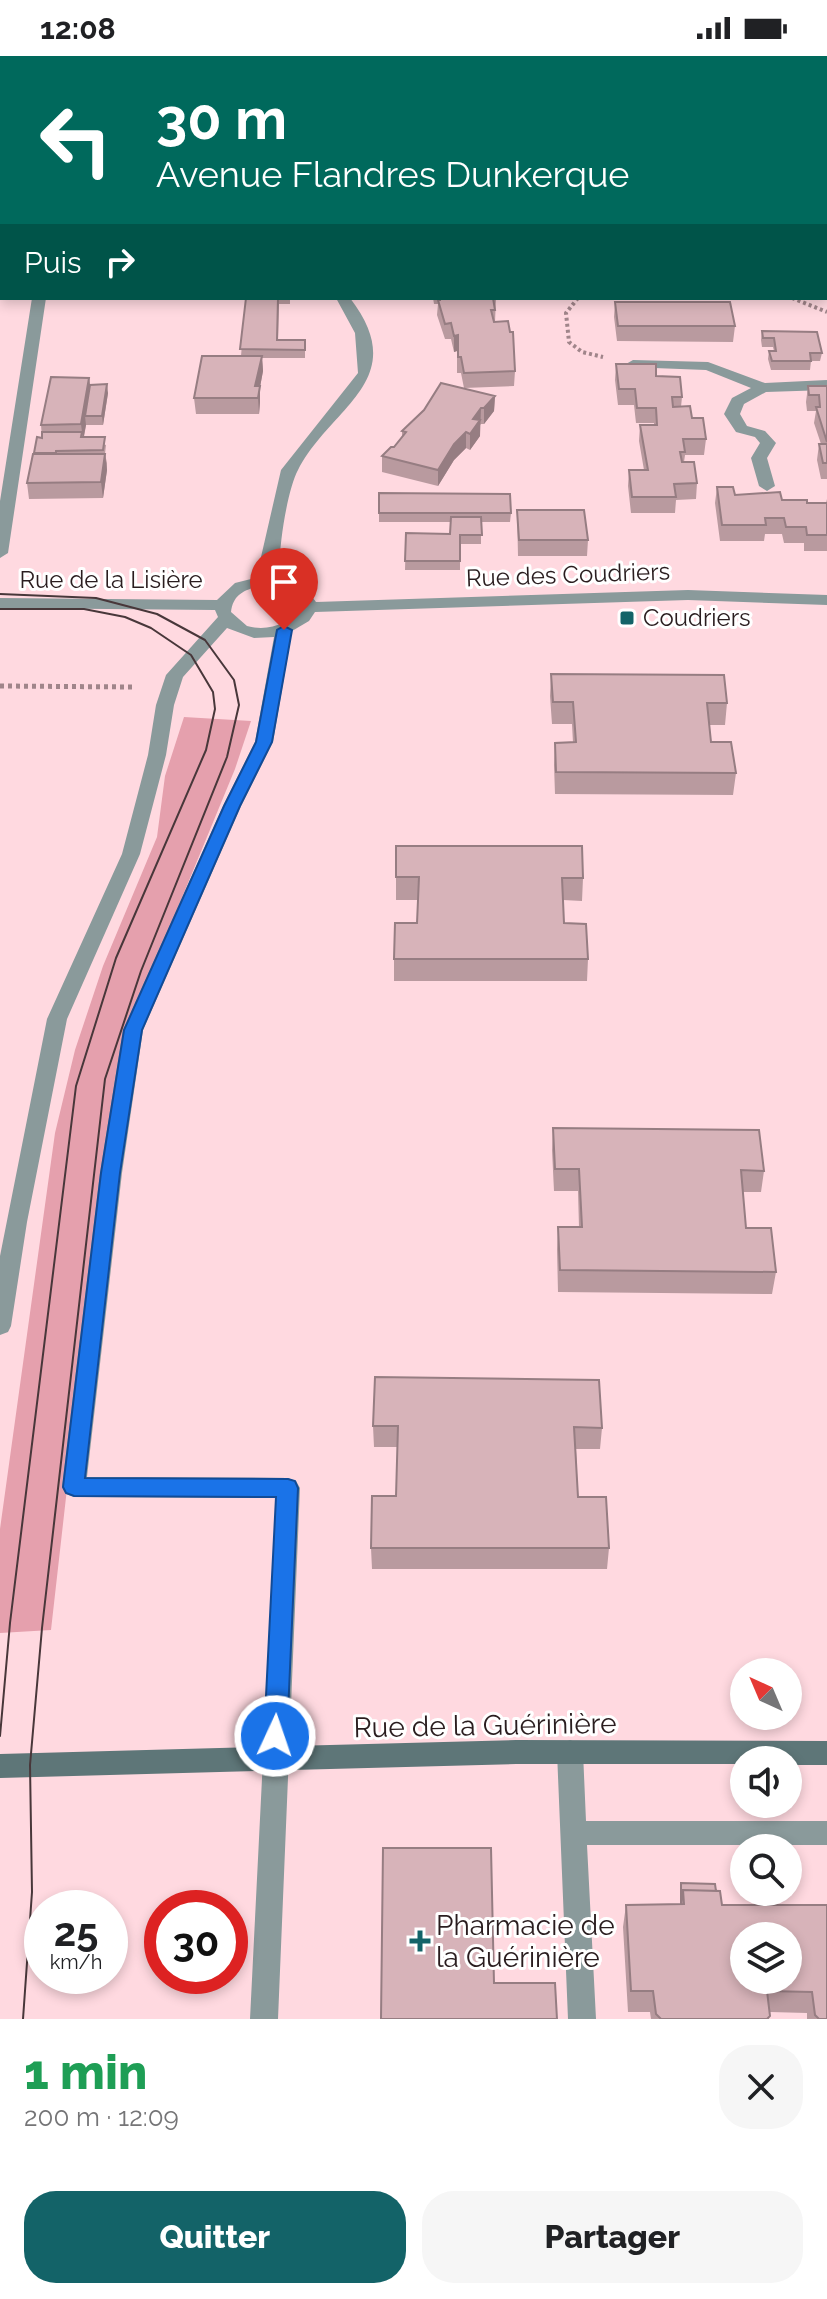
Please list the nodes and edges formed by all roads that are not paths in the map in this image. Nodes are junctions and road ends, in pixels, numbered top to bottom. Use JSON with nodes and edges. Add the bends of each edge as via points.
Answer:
{"nodes":[{"id":1,"x":39,"y":300,"type":"edge"},
{"id":2,"x":345,"y":300,"type":"edge"},
{"id":3,"x":633,"y":364,"type":"edge"},
{"id":4,"x":827,"y":385,"type":"edge"},
{"id":5,"x":763,"y":388,"type":"junction"},
{"id":6,"x":767,"y":486,"type":"dead end"},
{"id":7,"x":0,"y":553,"type":"edge"},
{"id":8,"x":272,"y":581,"type":"junction"},
{"id":9,"x":827,"y":600,"type":"edge"},
{"id":10,"x":0,"y":603,"type":"edge"},
{"id":11,"x":310,"y":607,"type":"junction"},
{"id":12,"x":224,"y":612,"type":"junction"},
{"id":13,"x":284,"y":630,"type":"junction"},
{"id":14,"x":0,"y":1326,"type":"edge"},
{"id":15,"x":570,"y":1752,"type":"junction"},
{"id":16,"x":827,"y":1753,"type":"edge"},
{"id":17,"x":274,"y":1759,"type":"junction"},
{"id":18,"x":0,"y":1766,"type":"edge"},
{"id":19,"x":574,"y":1833,"type":"junction"},
{"id":20,"x":827,"y":1833,"type":"edge"},
{"id":21,"x":264,"y":2019,"type":"edge"},
{"id":22,"x":582,"y":2019,"type":"edge"}],
"edges":[{"from":1,"to":7,"type":"street"},
{"from":2,"to":8,"type":"street","via":[[363,332],[365,373],[289,470],[269,557]]},
{"from":3,"to":5,"type":"street","via":[[708,366]]},
{"from":4,"to":5,"type":"street"},
{"from":5,"to":6,"type":"street","via":[[737,401],[732,414],[741,429],[760,434],[768,443],[759,458]]},
{"from":8,"to":11,"type":"street","via":[[297,588]]},
{"from":8,"to":12,"type":"street","via":[[241,586],[227,597]]},
{"from":9,"to":11,"type":"street","name":"Rue des Coudriers","via":[[688,595]]},
{"from":10,"to":12,"type":"street","name":"Rue de la Lisière"},
{"from":11,"to":13,"type":"street","via":[[297,624]]},
{"from":12,"to":13,"type":"street","via":[[234,626],[252,632]]},
{"from":12,"to":14,"type":"street","via":[[175,675],[131,854],[57,1019]]},
{"from":13,"to":17,"type":"street","via":[[264,742],[133,1030],[74,1487],[288,1488]]},
{"from":15,"to":16,"type":"main road","name":"Rue de la Guérinière"},
{"from":15,"to":17,"type":"main road","name":"Rue de la Guérinière"},
{"from":15,"to":19,"type":"street"},
{"from":17,"to":18,"type":"main road","name":"Rue de la Guérinière"},
{"from":17,"to":21,"type":"street"},
{"from":19,"to":20,"type":"street"},
{"from":19,"to":22,"type":"street"}]}
